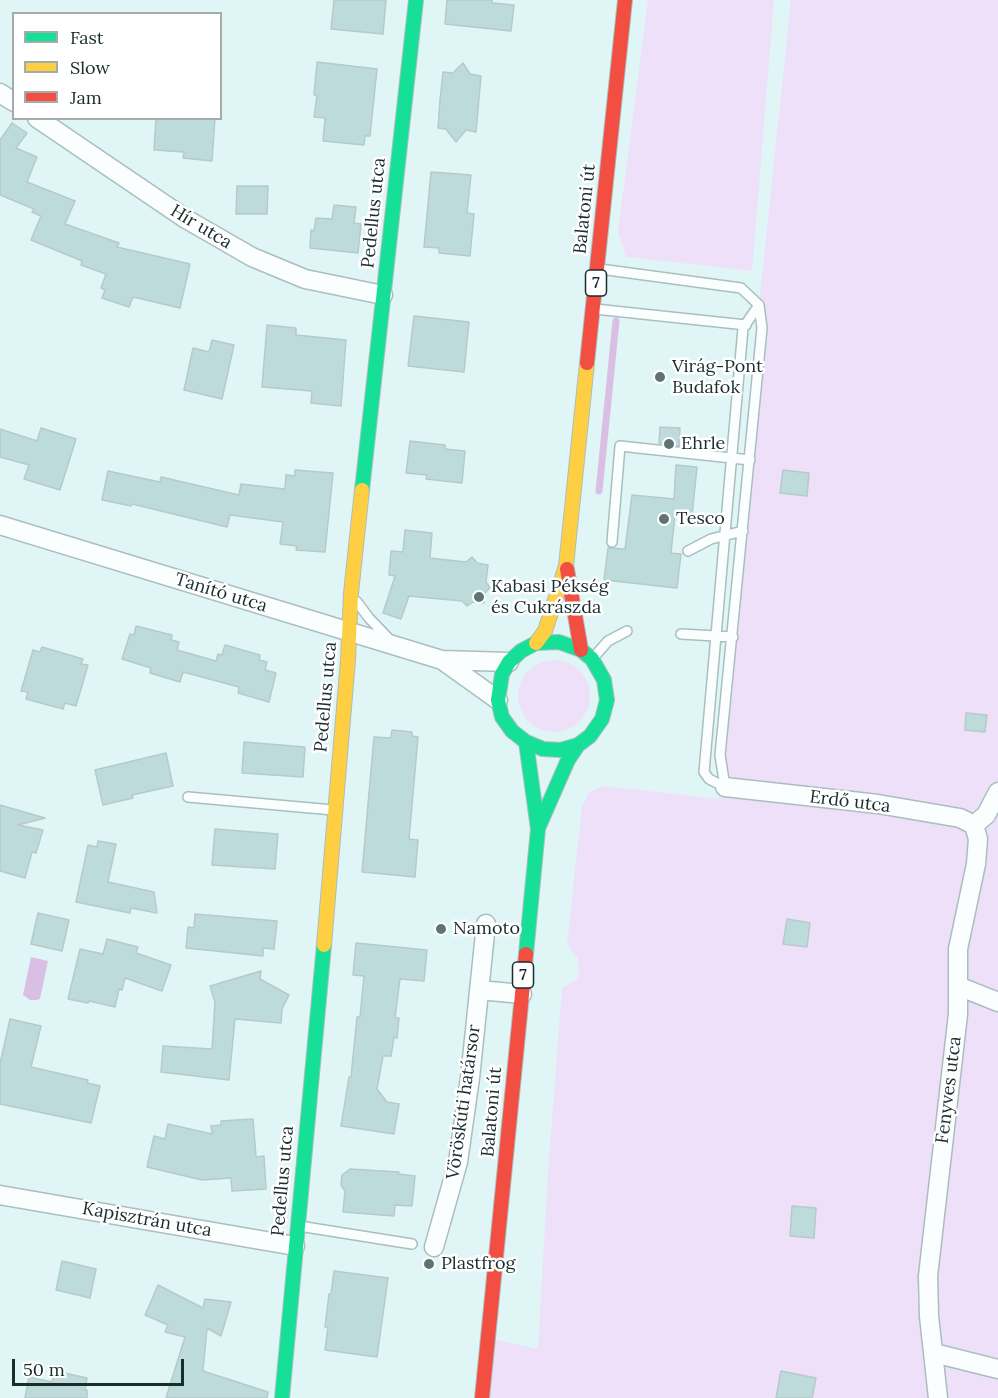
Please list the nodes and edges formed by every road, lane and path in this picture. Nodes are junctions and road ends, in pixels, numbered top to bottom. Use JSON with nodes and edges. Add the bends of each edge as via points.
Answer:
{"nodes":[{"id":1,"x":416,"y":0,"type":"edge"},
{"id":2,"x":625,"y":0,"type":"edge"},
{"id":3,"x":40,"y":120,"type":"edge"},
{"id":4,"x":597,"y":268,"type":"junction"},
{"id":5,"x":383,"y":295,"type":"junction"},
{"id":6,"x":759,"y":305,"type":"junction"},
{"id":7,"x":593,"y":309,"type":"junction"},
{"id":8,"x":746,"y":325,"type":"junction"},
{"id":9,"x":731,"y":458,"type":"junction"},
{"id":10,"x":750,"y":460,"type":"junction"},
{"id":11,"x":0,"y":525,"type":"edge"},
{"id":12,"x":743,"y":531,"type":"junction"},
{"id":13,"x":724,"y":534,"type":"junction"},
{"id":14,"x":612,"y":542,"type":"dead end"},
{"id":15,"x":688,"y":551,"type":"dead end"},
{"id":16,"x":566,"y":566,"type":"junction"},
{"id":17,"x":351,"y":593,"type":"junction"},
{"id":18,"x":627,"y":631,"type":"dead end"},
{"id":19,"x":350,"y":633,"type":"junction"},
{"id":20,"x":681,"y":634,"type":"dead end"},
{"id":21,"x":715,"y":636,"type":"junction"},
{"id":22,"x":733,"y":637,"type":"junction"},
{"id":23,"x":536,"y":643,"type":"junction"},
{"id":24,"x":397,"y":647,"type":"junction"},
{"id":25,"x":581,"y":650,"type":"junction"},
{"id":26,"x":592,"y":659,"type":"junction"},
{"id":27,"x":442,"y":660,"type":"junction"},
{"id":28,"x":509,"y":662,"type":"junction"},
{"id":29,"x":498,"y":700,"type":"junction"},
{"id":30,"x":526,"y":742,"type":"junction"},
{"id":31,"x":578,"y":745,"type":"junction"},
{"id":32,"x":725,"y":787,"type":"junction"},
{"id":33,"x":998,"y":792,"type":"edge"},
{"id":34,"x":188,"y":797,"type":"dead end"},
{"id":35,"x":335,"y":810,"type":"junction"},
{"id":36,"x":974,"y":825,"type":"junction"},
{"id":37,"x":538,"y":829,"type":"junction"},
{"id":38,"x":486,"y":924,"type":"dead end"},
{"id":39,"x":958,"y":986,"type":"junction"},
{"id":40,"x":479,"y":990,"type":"junction"},
{"id":41,"x":522,"y":994,"type":"junction"},
{"id":42,"x":998,"y":1002,"type":"edge"},
{"id":43,"x":0,"y":1195,"type":"edge"},
{"id":44,"x":297,"y":1226,"type":"junction"},
{"id":45,"x":412,"y":1244,"type":"dead end"},
{"id":46,"x":295,"y":1246,"type":"junction"},
{"id":47,"x":434,"y":1247,"type":"dead end"},
{"id":48,"x":934,"y":1353,"type":"junction"},
{"id":49,"x":998,"y":1370,"type":"edge"},
{"id":50,"x":282,"y":1398,"type":"edge"},
{"id":51,"x":482,"y":1398,"type":"edge"},
{"id":52,"x":938,"y":1398,"type":"edge"}],
"edges":[{"from":1,"to":5,"type":"main road","name":"Pedellus utca"},
{"from":2,"to":4,"type":"main road","name":"Balatoni út","number":"7"},
{"from":3,"to":5,"type":"street","name":"Hír utca","via":[[186,219],[252,257],[305,279]]},
{"from":4,"to":6,"type":"lane","via":[[741,288]]},
{"from":4,"to":7,"type":"main road","name":"Balatoni út","number":"7"},
{"from":5,"to":17,"type":"main road","name":"Pedellus utca"},
{"from":6,"to":8,"type":"lane"},
{"from":6,"to":10,"type":"lane","via":[[762,328]]},
{"from":7,"to":8,"type":"lane"},
{"from":7,"to":16,"type":"main road","name":"Balatoni út","number":"7"},
{"from":8,"to":9,"type":"lane"},
{"from":9,"to":10,"type":"lane"},
{"from":9,"to":13,"type":"lane"},
{"from":9,"to":14,"type":"lane","via":[[620,446]]},
{"from":10,"to":12,"type":"lane"},
{"from":11,"to":19,"type":"street","name":"Tanító utca"},
{"from":12,"to":13,"type":"lane"},
{"from":12,"to":22,"type":"lane"},
{"from":13,"to":15,"type":"lane"},
{"from":13,"to":21,"type":"lane"},
{"from":16,"to":23,"type":"main road","name":"Balatoni út","number":"7","via":[[545,631]]},
{"from":16,"to":25,"type":"main road","name":"Balatoni út","number":"7"},
{"from":17,"to":19,"type":"main road","name":"Pedellus utca"},
{"from":17,"to":24,"type":"lane"},
{"from":18,"to":26,"type":"lane","via":[[608,641]]},
{"from":19,"to":24,"type":"street","name":"Tanító utca"},
{"from":19,"to":35,"type":"main road","name":"Pedellus utca"},
{"from":20,"to":21,"type":"lane"},
{"from":21,"to":22,"type":"lane"},
{"from":21,"to":32,"type":"lane","via":[[704,772]]},
{"from":22,"to":32,"type":"lane","via":[[720,755]]},
{"from":23,"to":25,"type":"main road","name":"Balatoni út","number":"7","via":[[559,642]]},
{"from":23,"to":28,"type":"main road","name":"Balatoni út","number":"7"},
{"from":24,"to":27,"type":"street","name":"Tanító utca"},
{"from":25,"to":26,"type":"main road","name":"Balatoni út","number":"7"},
{"from":26,"to":31,"type":"main road","name":"Balatoni út","number":"7","via":[[604,680],[607,700],[602,719]]},
{"from":27,"to":28,"type":"street","name":"Tanító utca"},
{"from":27,"to":29,"type":"street","name":"Tanító utca"},
{"from":28,"to":29,"type":"main road","via":[[502,674]]},
{"from":29,"to":30,"type":"main road","via":[[502,717]]},
{"from":30,"to":31,"type":"main road","via":[[543,749],[561,750]]},
{"from":30,"to":37,"type":"main road","name":"Balatoni út","number":"7"},
{"from":31,"to":37,"type":"main road","name":"Balatoni út","number":"7"},
{"from":32,"to":36,"type":"street","name":"Erdő utca","via":[[878,804],[960,818]]},
{"from":33,"to":36,"type":"street","via":[[986,815]]},
{"from":34,"to":35,"type":"lane"},
{"from":35,"to":44,"type":"main road","name":"Pedellus utca"},
{"from":36,"to":39,"type":"street","name":"Fenyves utca","via":[[978,839],[976,864],[958,949]]},
{"from":37,"to":41,"type":"main road","name":"Balatoni út","number":"7"},
{"from":38,"to":40,"type":"street","name":"Vöröskúti határsor"},
{"from":39,"to":42,"type":"street"},
{"from":39,"to":48,"type":"street","name":"Fenyves utca","via":[[928,1276]]},
{"from":40,"to":41,"type":"street"},
{"from":40,"to":47,"type":"street","name":"Vöröskúti határsor","via":[[458,1162]]},
{"from":41,"to":51,"type":"main road","name":"Balatoni út","number":"7"},
{"from":43,"to":46,"type":"street","name":"Kapisztrán utca"},
{"from":44,"to":45,"type":"lane"},
{"from":44,"to":46,"type":"main road","name":"Pedellus utca"},
{"from":46,"to":50,"type":"main road","name":"Pedellus utca"},
{"from":48,"to":49,"type":"street"},
{"from":48,"to":52,"type":"street","name":"Fenyves utca"}]}
